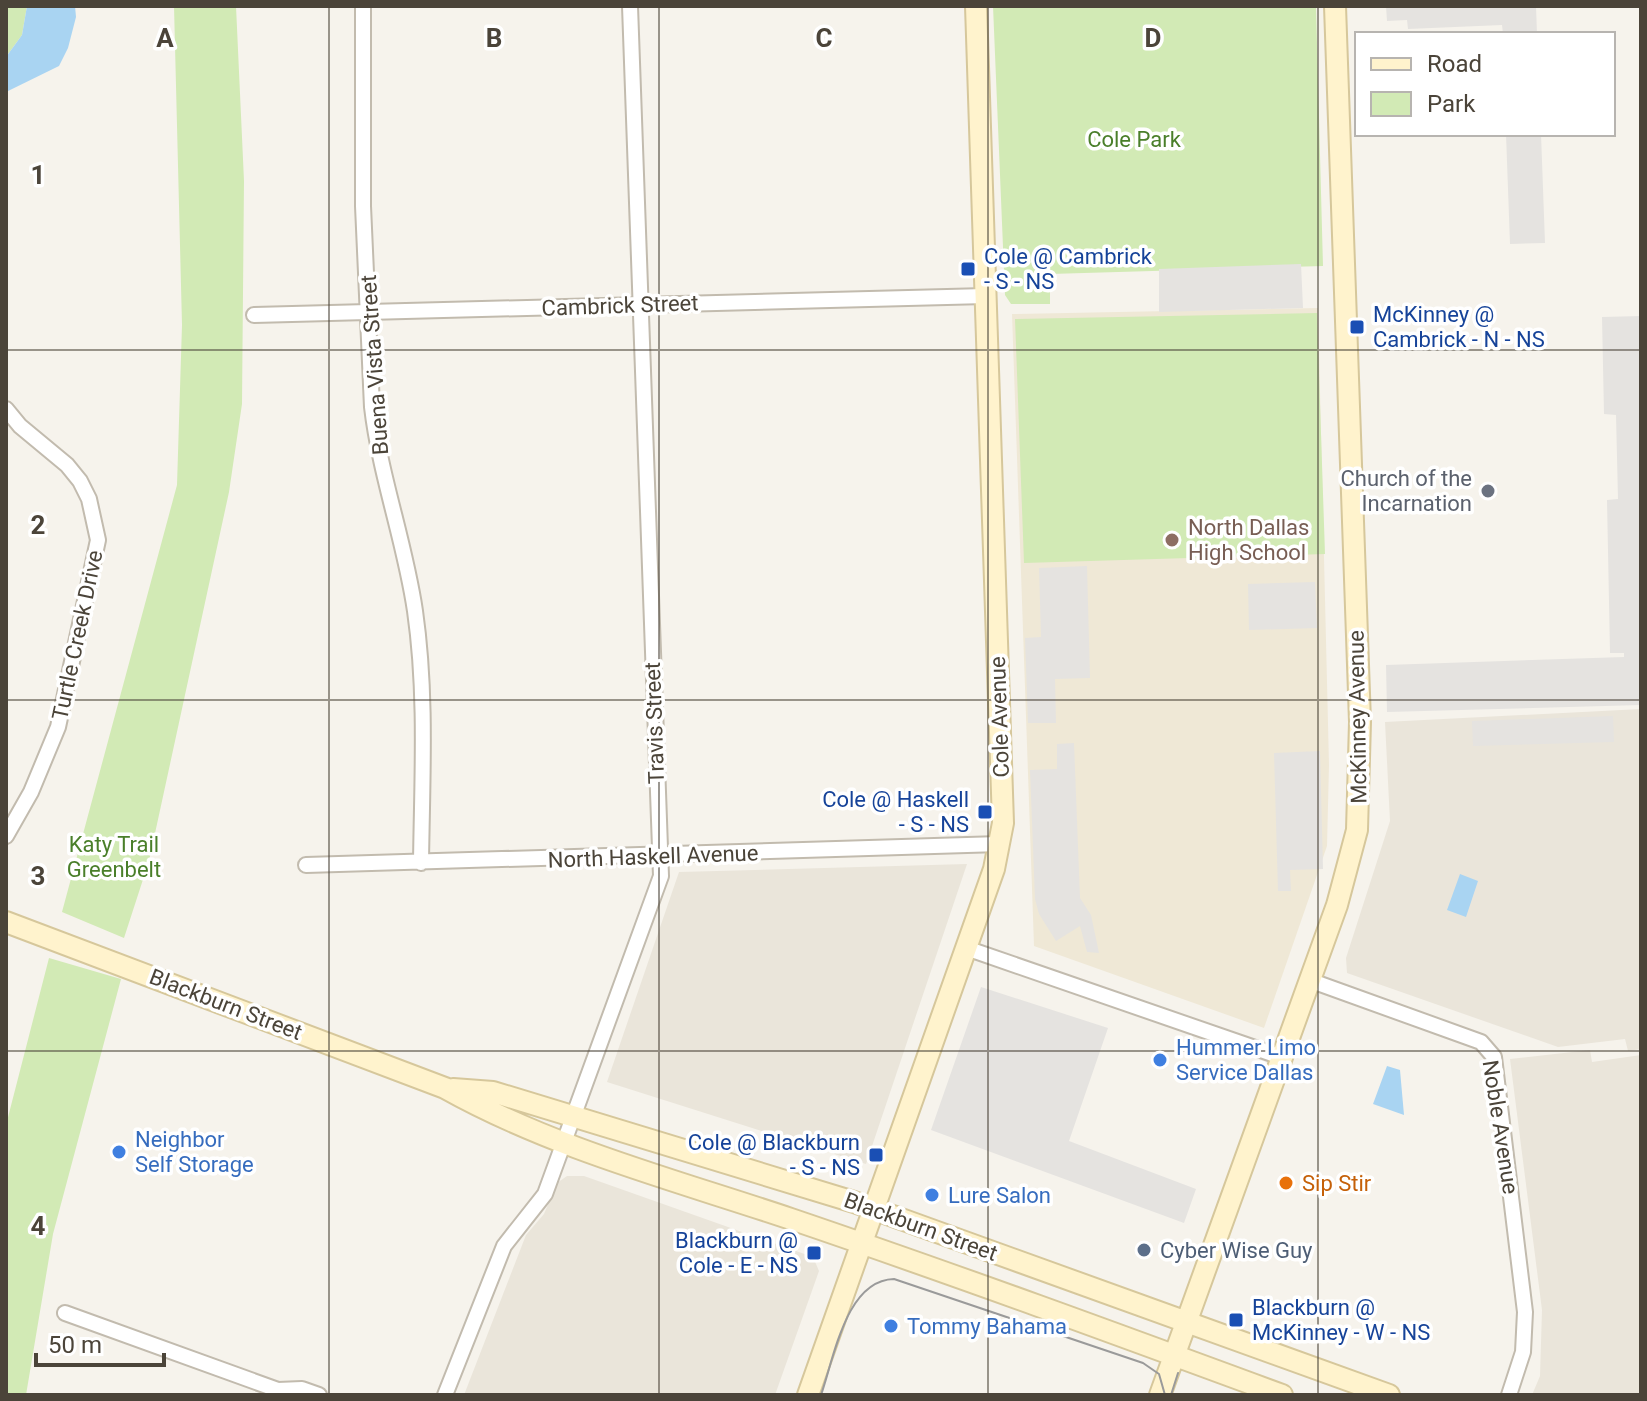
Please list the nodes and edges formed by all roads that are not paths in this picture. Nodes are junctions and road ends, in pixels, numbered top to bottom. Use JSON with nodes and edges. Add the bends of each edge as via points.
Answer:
{"nodes":[{"id":1,"x":363,"y":6,"type":"edge"},
{"id":2,"x":630,"y":6,"type":"edge"},
{"id":3,"x":976,"y":6,"type":"edge"},
{"id":4,"x":1335,"y":6,"type":"edge"},
{"id":5,"x":986,"y":296,"type":"junction"},
{"id":6,"x":640,"y":305,"type":"junction"},
{"id":7,"x":368,"y":311,"type":"junction"},
{"id":8,"x":254,"y":315,"type":"dead end"},
{"id":9,"x":6,"y":409,"type":"edge"},
{"id":10,"x":6,"y":836,"type":"edge"},
{"id":11,"x":1000,"y":844,"type":"junction"},
{"id":12,"x":659,"y":855,"type":"junction"},
{"id":13,"x":421,"y":863,"type":"junction"},
{"id":14,"x":306,"y":865,"type":"dead end"},
{"id":15,"x":6,"y":922,"type":"edge"},
{"id":16,"x":966,"y":948,"type":"junction"},
{"id":17,"x":1309,"y":980,"type":"junction"},
{"id":18,"x":1281,"y":1057,"type":"junction"},
{"id":19,"x":445,"y":1088,"type":"junction"},
{"id":20,"x":575,"y":1116,"type":"junction"},
{"id":21,"x":565,"y":1142,"type":"junction"},
{"id":22,"x":875,"y":1209,"type":"junction"},
{"id":23,"x":863,"y":1244,"type":"junction"},
{"id":24,"x":65,"y":1313,"type":"dead end"},
{"id":25,"x":1187,"y":1322,"type":"junction"},
{"id":26,"x":1175,"y":1354,"type":"junction"},
{"id":27,"x":811,"y":1394,"type":"edge"},
{"id":28,"x":319,"y":1395,"type":"edge"},
{"id":29,"x":445,"y":1395,"type":"edge"},
{"id":30,"x":1160,"y":1395,"type":"edge"},
{"id":31,"x":1282,"y":1395,"type":"edge"},
{"id":32,"x":1389,"y":1395,"type":"edge"},
{"id":33,"x":1509,"y":1395,"type":"edge"}],
"edges":[{"from":1,"to":7,"type":"street","name":"Buena Vista Street"},
{"from":2,"to":6,"type":"street","name":"Travis Street"},
{"from":3,"to":5,"type":"street","name":"Cole Avenue"},
{"from":4,"to":17,"type":"street","name":"McKinney Avenue","via":[[1359,801],[1350,861]]},
{"from":5,"to":6,"type":"street","name":"Cambrick Street"},
{"from":5,"to":11,"type":"street","name":"Cole Avenue"},
{"from":6,"to":7,"type":"street","name":"Cambrick Street"},
{"from":6,"to":12,"type":"street","name":"Travis Street"},
{"from":7,"to":8,"type":"street","name":"Cambrick Street"},
{"from":7,"to":13,"type":"street","name":"Buena Vista Street","via":[[376,440],[415,610],[422,704]]},
{"from":9,"to":10,"type":"street","name":"Turtle Creek Drive","via":[[80,481],[98,540],[58,727]]},
{"from":11,"to":12,"type":"street","name":"North Haskell Avenue"},
{"from":11,"to":16,"type":"street","name":"Cole Avenue"},
{"from":12,"to":13,"type":"street","name":"North Haskell Avenue"},
{"from":12,"to":20,"type":"street","name":"Travis Street","via":[[661,876]]},
{"from":13,"to":14,"type":"street","name":"North Haskell Avenue"},
{"from":15,"to":19,"type":"street","name":"Blackburn Street"},
{"from":16,"to":18,"type":"street"},
{"from":16,"to":22,"type":"street","name":"Cole Avenue"},
{"from":17,"to":18,"type":"street","name":"McKinney Avenue"},
{"from":17,"to":33,"type":"street","name":"Noble Avenue","via":[[1481,1042],[1494,1057],[1525,1312],[1523,1352]]},
{"from":18,"to":25,"type":"street","name":"McKinney Avenue"},
{"from":19,"to":20,"type":"street","name":"Blackburn Street","via":[[493,1092]]},
{"from":19,"to":21,"type":"street","name":"Blackburn Street"},
{"from":20,"to":21,"type":"street","name":"Travis Street"},
{"from":20,"to":22,"type":"street","name":"Blackburn Street"},
{"from":21,"to":23,"type":"street","name":"Blackburn Street"},
{"from":21,"to":29,"type":"street","name":"Travis Street","via":[[545,1194],[496,1262]]},
{"from":22,"to":23,"type":"street","name":"Cole Avenue"},
{"from":22,"to":25,"type":"street","name":"Blackburn Street"},
{"from":23,"to":26,"type":"street","name":"Blackburn Street"},
{"from":23,"to":27,"type":"street","name":"Cole Avenue"},
{"from":24,"to":28,"type":"street","via":[[278,1390]]},
{"from":25,"to":26,"type":"street","name":"McKinney Avenue"},
{"from":25,"to":32,"type":"street","name":"Blackburn Street"},
{"from":26,"to":30,"type":"street","name":"McKinney Avenue"},
{"from":26,"to":31,"type":"street","name":"Blackburn Street"}]}
